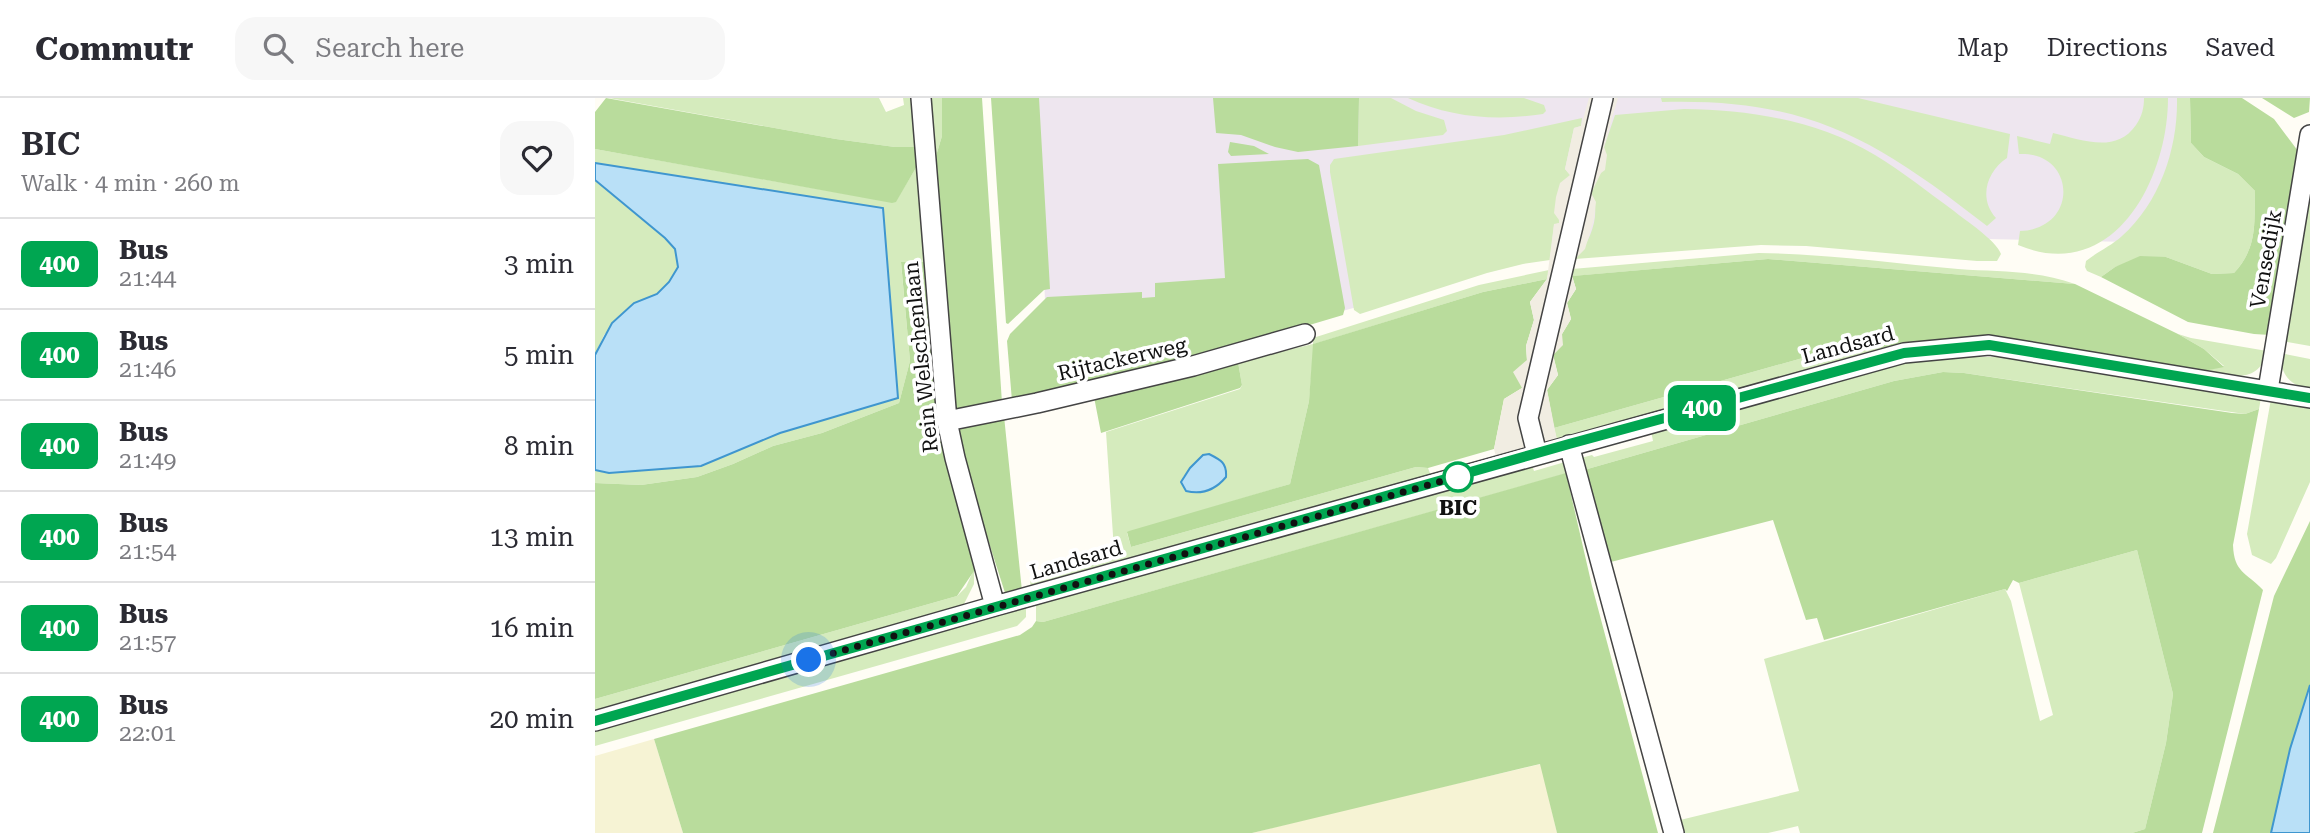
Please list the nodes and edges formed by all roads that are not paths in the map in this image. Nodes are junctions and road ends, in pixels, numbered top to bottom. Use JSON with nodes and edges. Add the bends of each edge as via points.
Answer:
{"nodes":[{"id":1,"x":921,"y":98,"type":"edge"},
{"id":2,"x":1603,"y":98,"type":"edge"},
{"id":3,"x":2310,"y":135,"type":"edge"},
{"id":4,"x":1305,"y":334,"type":"dead end"},
{"id":5,"x":2267,"y":390,"type":"junction"},
{"id":6,"x":2310,"y":398,"type":"edge"},
{"id":7,"x":947,"y":421,"type":"junction"},
{"id":8,"x":1569,"y":444,"type":"junction"},
{"id":9,"x":1538,"y":454,"type":"junction"},
{"id":10,"x":995,"y":606,"type":"junction"},
{"id":11,"x":595,"y":721,"type":"edge"},
{"id":12,"x":1674,"y":833,"type":"edge"}],
"edges":[{"from":1,"to":7,"type":"street","name":"Rein Welschenlaan"},
{"from":2,"to":9,"type":"street","via":[[1528,418]]},
{"from":3,"to":5,"type":"street","name":"Vensedijk"},
{"from":4,"to":7,"type":"street","name":"Rijtackerweg","via":[[1193,366]]},
{"from":5,"to":6,"type":"street","name":"Landsard"},
{"from":5,"to":8,"type":"street","name":"Landsard","via":[[1989,345],[1944,348],[1904,353]]},
{"from":7,"to":10,"type":"street","name":"Rein Welschenlaan"},
{"from":8,"to":9,"type":"street","name":"Landsard"},
{"from":8,"to":12,"type":"street"},
{"from":9,"to":10,"type":"street","name":"Landsard"},
{"from":10,"to":11,"type":"street","name":"Landsard"}]}
